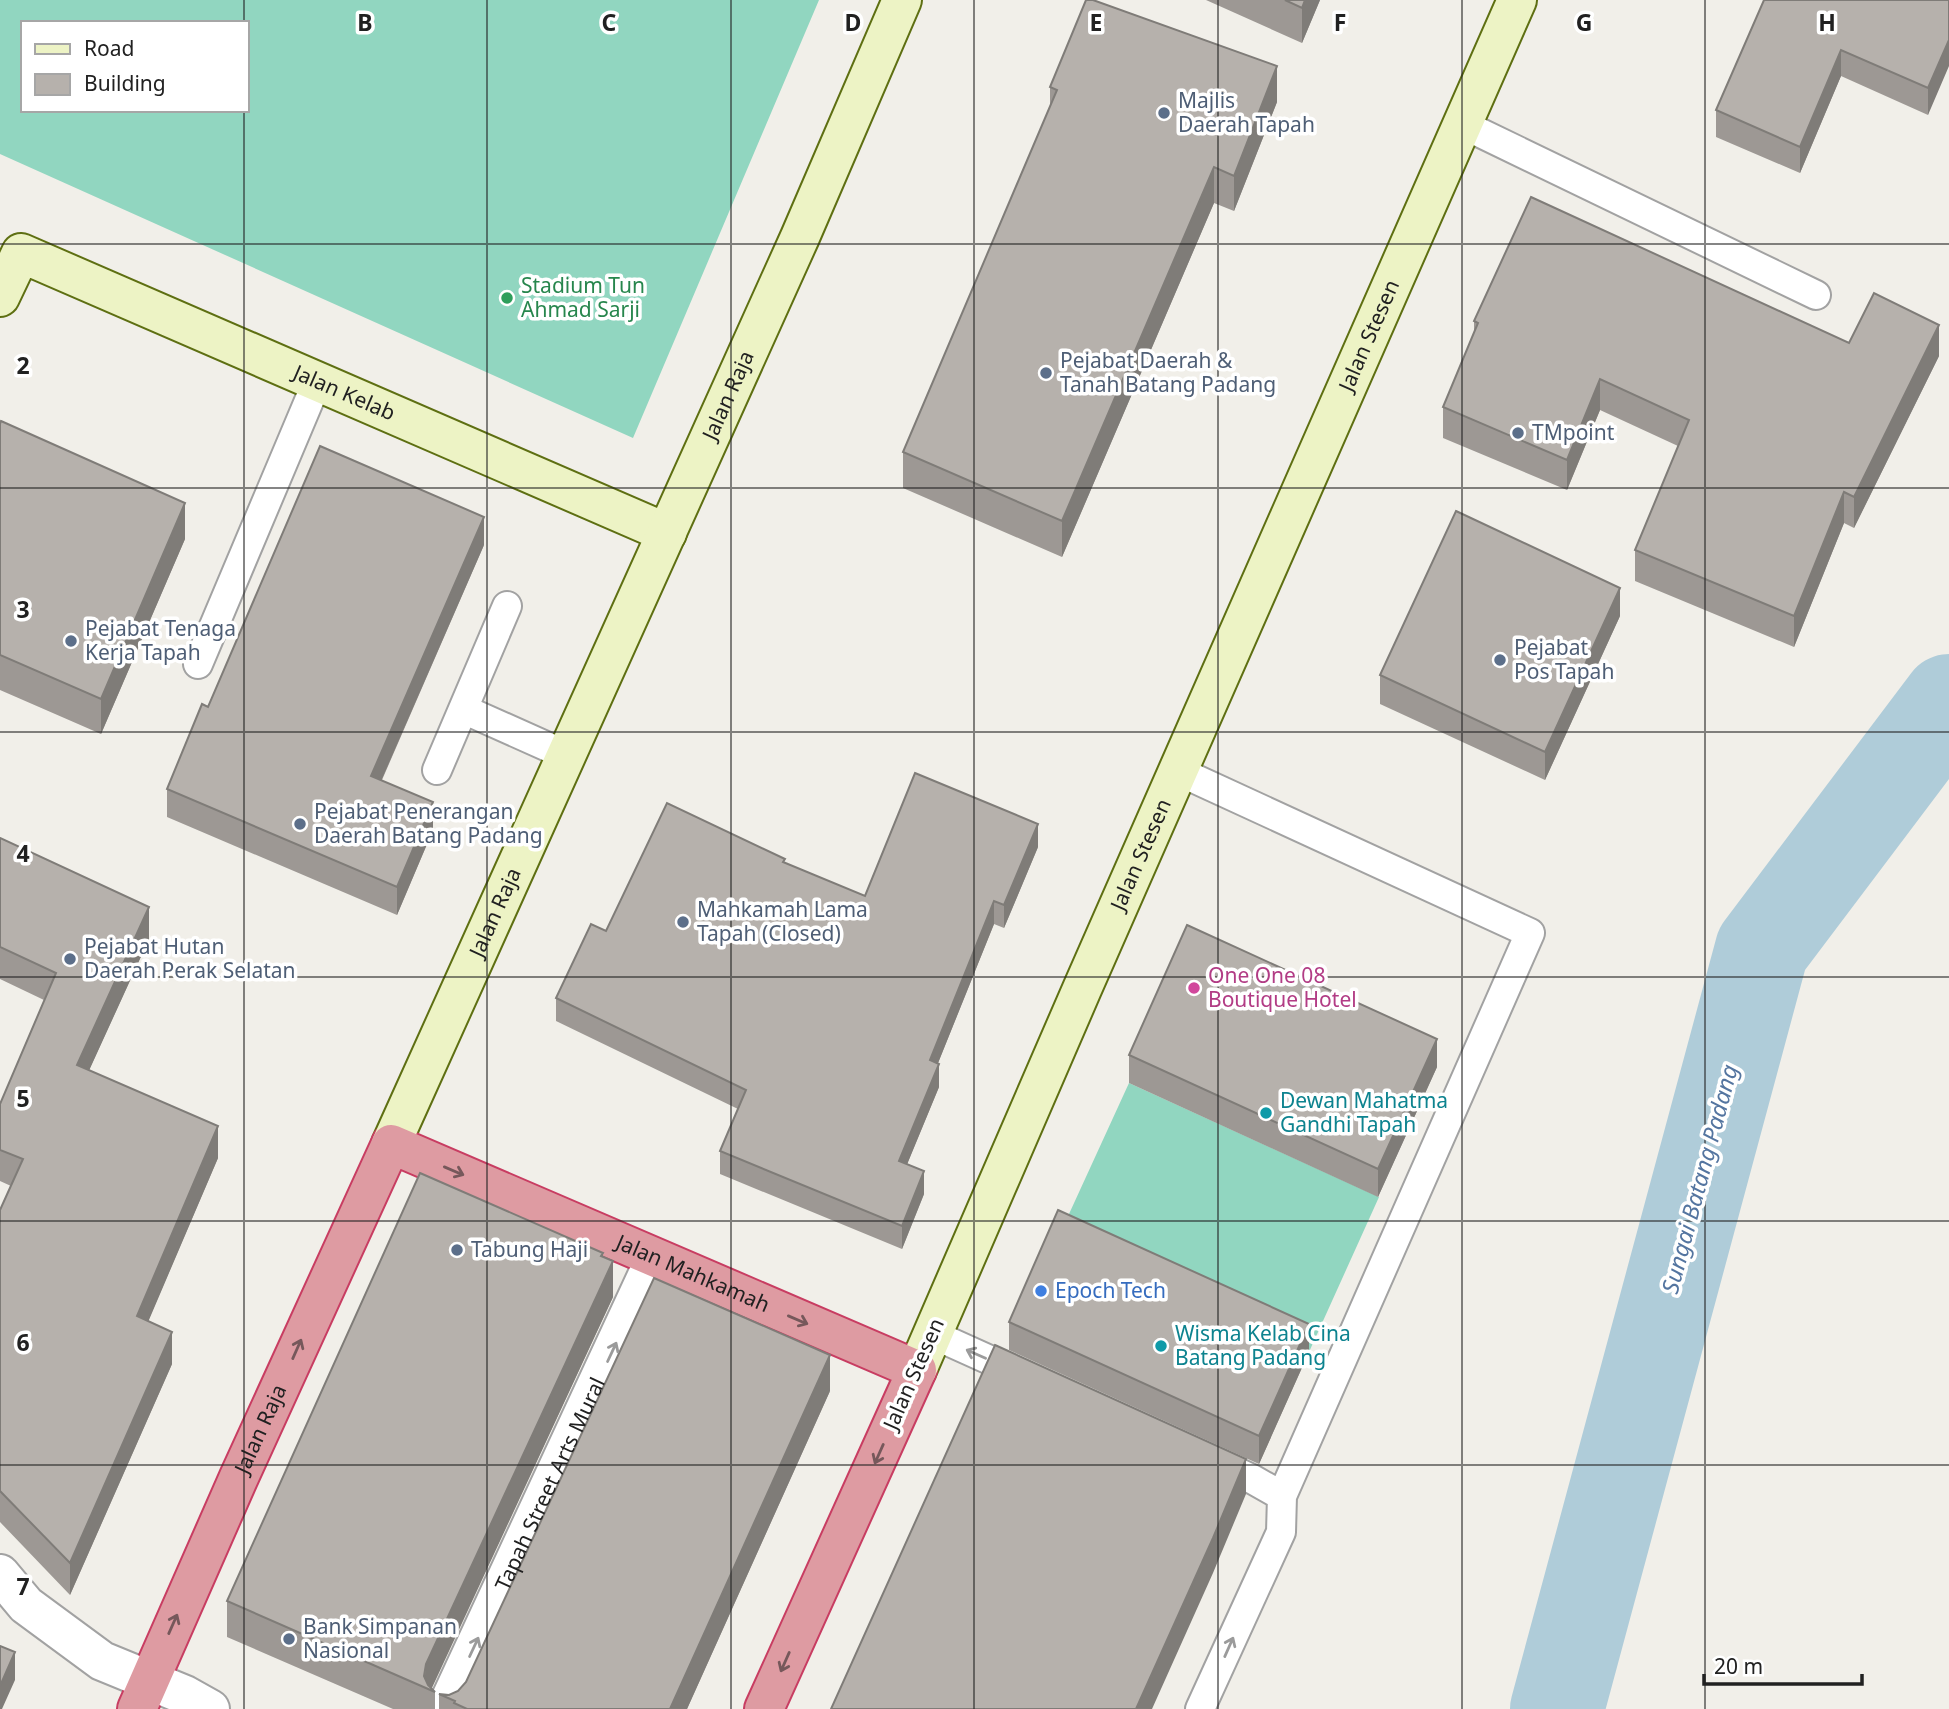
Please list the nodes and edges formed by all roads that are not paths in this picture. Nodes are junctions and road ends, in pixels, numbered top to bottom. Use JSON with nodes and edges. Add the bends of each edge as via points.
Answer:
{"nodes":[{"id":1,"x":902,"y":0,"type":"edge"},
{"id":2,"x":1517,"y":0,"type":"edge"},
{"id":3,"x":1462,"y":124,"type":"junction"},
{"id":4,"x":10,"y":249,"type":"edge"},
{"id":5,"x":1816,"y":295,"type":"dead end"},
{"id":6,"x":0,"y":297,"type":"edge"},
{"id":7,"x":317,"y":382,"type":"junction"},
{"id":8,"x":667,"y":533,"type":"junction"},
{"id":9,"x":508,"y":606,"type":"dead end"},
{"id":10,"x":198,"y":664,"type":"dead end"},
{"id":11,"x":463,"y":709,"type":"junction"},
{"id":12,"x":566,"y":755,"type":"junction"},
{"id":13,"x":437,"y":770,"type":"dead end"},
{"id":14,"x":1178,"y":771,"type":"junction"},
{"id":15,"x":391,"y":1144,"type":"junction"},
{"id":16,"x":655,"y":1259,"type":"junction"},
{"id":17,"x":932,"y":1334,"type":"junction"},
{"id":18,"x":917,"y":1370,"type":"junction"},
{"id":19,"x":1043,"y":1384,"type":"edge"},
{"id":20,"x":1190,"y":1451,"type":"edge"},
{"id":21,"x":1282,"y":1496,"type":"junction"},
{"id":22,"x":0,"y":1574,"type":"edge"},
{"id":23,"x":142,"y":1694,"type":"edge"},
{"id":24,"x":198,"y":1702,"type":"edge"},
{"id":25,"x":446,"y":1709,"type":"edge"},
{"id":26,"x":764,"y":1709,"type":"edge"},
{"id":27,"x":1200,"y":1709,"type":"edge"}],
"edges":[{"from":1,"to":8,"type":"street","name":"Jalan Raja"},
{"from":2,"to":3,"type":"street","name":"Jalan Stesen"},
{"from":3,"to":5,"type":"lane"},
{"from":3,"to":14,"type":"street","name":"Jalan Stesen"},
{"from":4,"to":6,"type":"street"},
{"from":4,"to":7,"type":"street","name":"Jalan Kelab"},
{"from":7,"to":8,"type":"street","name":"Jalan Kelab"},
{"from":7,"to":10,"type":"lane"},
{"from":8,"to":12,"type":"street","name":"Jalan Raja"},
{"from":9,"to":11,"type":"lane"},
{"from":11,"to":12,"type":"lane"},
{"from":11,"to":13,"type":"lane"},
{"from":12,"to":15,"type":"street","name":"Jalan Raja"},
{"from":14,"to":17,"type":"street","name":"Jalan Stesen"},
{"from":14,"to":21,"type":"lane","via":[[1530,933]]},
{"from":15,"to":16,"type":"highway","name":"Jalan Mahkamah","one_way":true},
{"from":23,"to":15,"type":"highway","name":"Jalan Raja","one_way":true},
{"from":16,"to":18,"type":"highway","name":"Jalan Mahkamah","one_way":true},
{"from":25,"to":16,"type":"street","name":"Tapah Street Arts Mural","one_way":true},
{"from":17,"to":18,"type":"street","name":"Jalan Stesen"},
{"from":19,"to":17,"type":"lane","one_way":true},
{"from":18,"to":26,"type":"highway","name":"Jalan Stesen","one_way":true},
{"from":20,"to":21,"type":"lane"},
{"from":27,"to":21,"type":"lane","one_way":true,"via":[[1281,1532]]},
{"from":22,"to":23,"type":"street","via":[[26,1605]]},
{"from":23,"to":24,"type":"street"}]}
